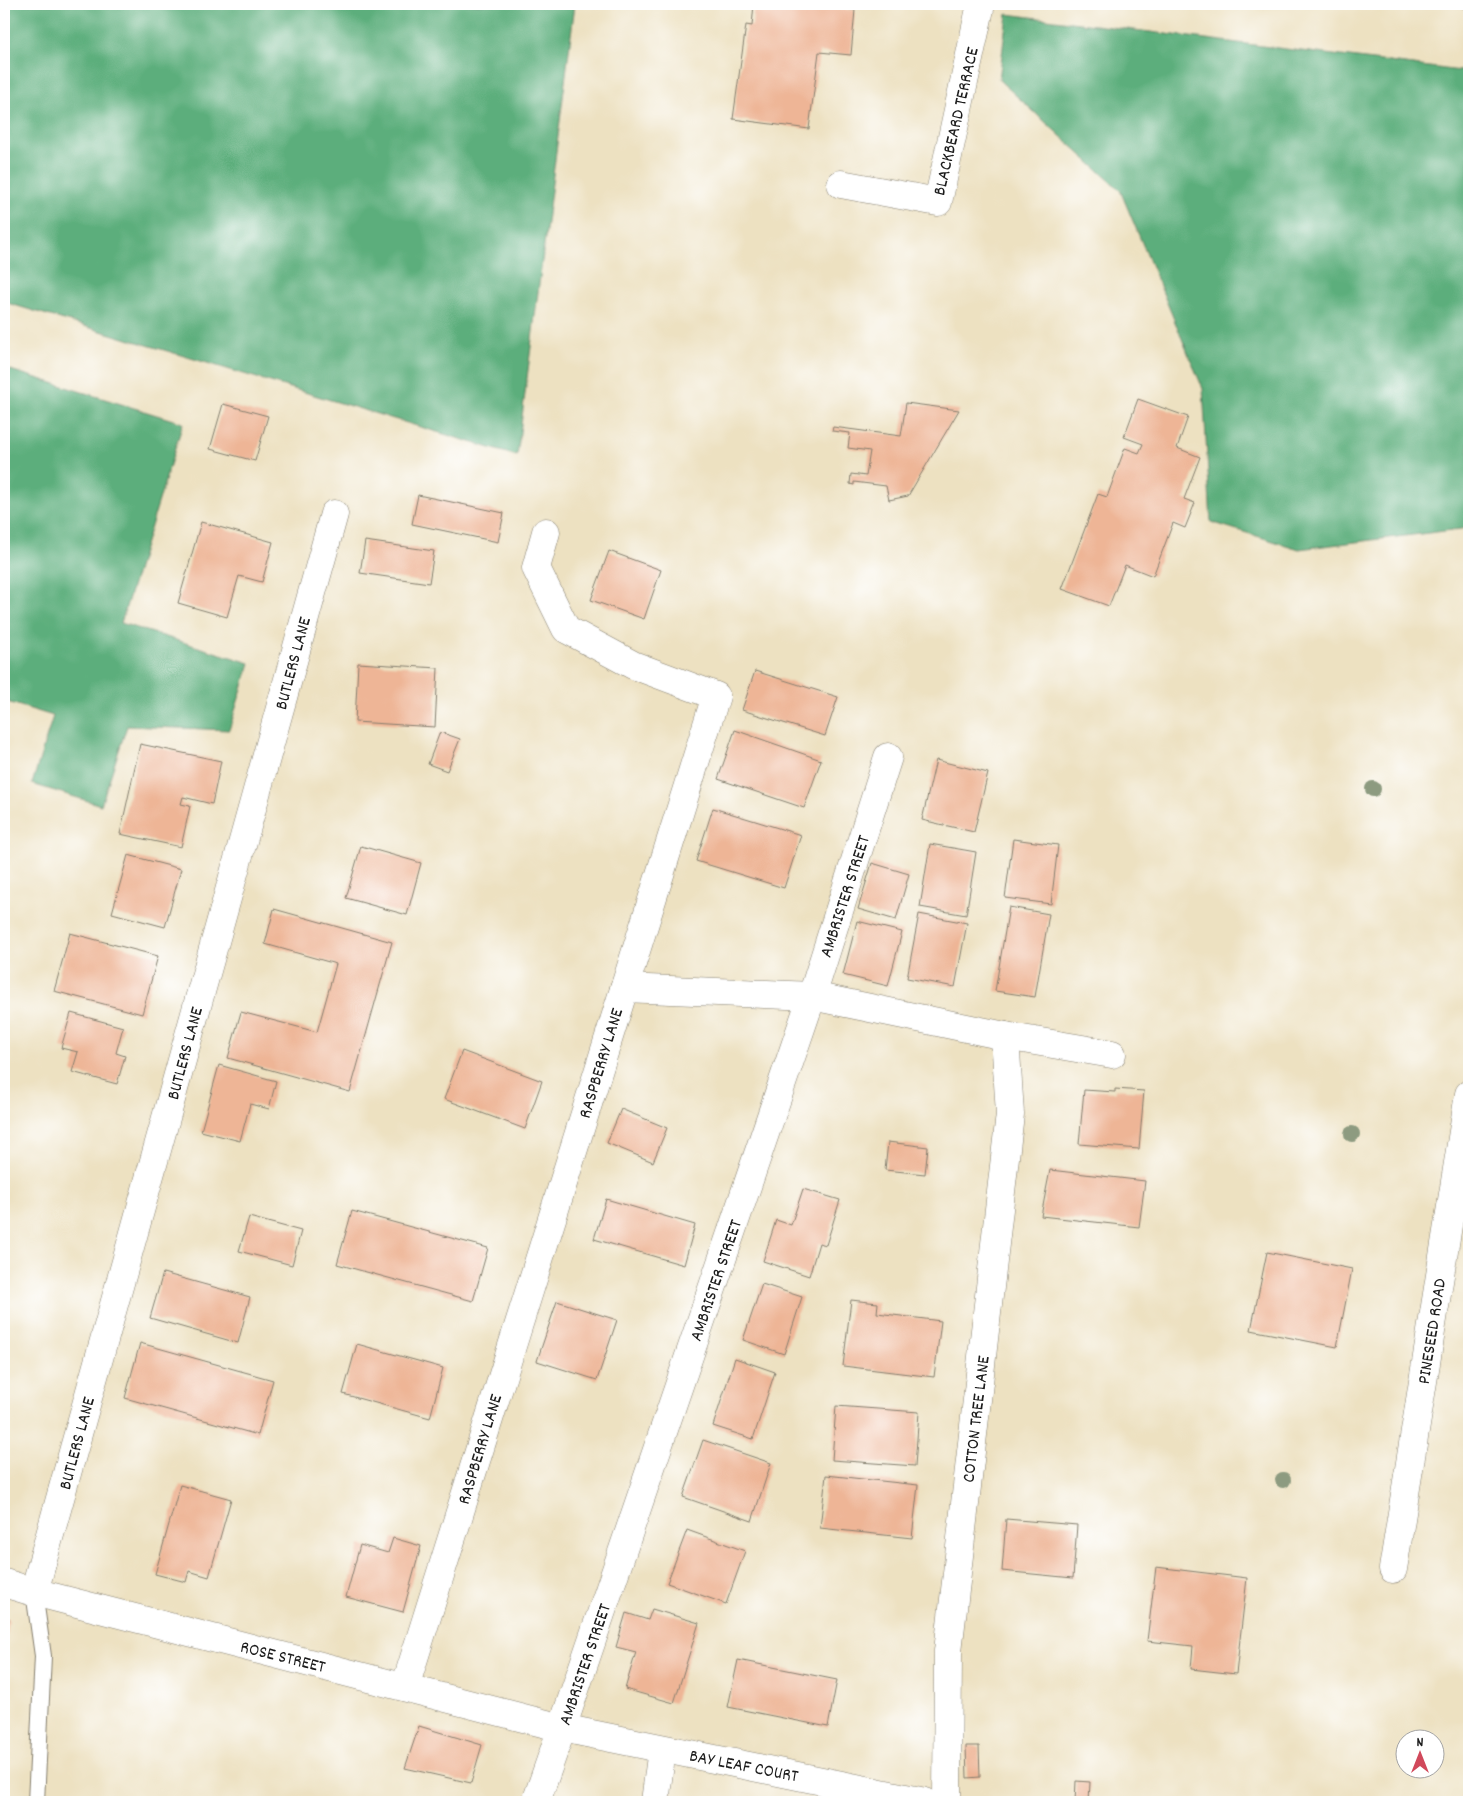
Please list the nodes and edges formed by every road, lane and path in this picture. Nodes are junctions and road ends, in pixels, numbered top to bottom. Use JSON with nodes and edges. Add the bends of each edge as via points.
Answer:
{"nodes":[{"id":1,"x":981,"y":4,"type":"edge"},
{"id":2,"x":841,"y":184,"type":"dead end"},
{"id":3,"x":334,"y":514,"type":"dead end"},
{"id":4,"x":546,"y":532,"type":"dead end"},
{"id":5,"x":888,"y":757,"type":"dead end"},
{"id":6,"x":624,"y":988,"type":"junction"},
{"id":7,"x":812,"y":996,"type":"junction"},
{"id":8,"x":1006,"y":1036,"type":"junction"},
{"id":9,"x":1112,"y":1054,"type":"dead end"},
{"id":10,"x":1469,"y":1094,"type":"edge"},
{"id":11,"x":1393,"y":1569,"type":"dead end"},
{"id":12,"x":4,"y":1583,"type":"edge"},
{"id":13,"x":34,"y":1592,"type":"junction"},
{"id":14,"x":404,"y":1687,"type":"junction"},
{"id":15,"x":562,"y":1728,"type":"junction"},
{"id":16,"x":662,"y":1749,"type":"junction"},
{"id":17,"x":36,"y":1802,"type":"edge"},
{"id":18,"x":536,"y":1802,"type":"edge"},
{"id":19,"x":655,"y":1802,"type":"edge"},
{"id":20,"x":925,"y":1802,"type":"edge"},
{"id":21,"x":947,"y":1802,"type":"edge"}],
"edges":[{"from":1,"to":2,"type":"street","name":"BLACKBEARD TERRACE","via":[[938,202]]},
{"from":3,"to":13,"type":"street","name":"BUTLERS LANE"},
{"from":4,"to":6,"type":"street","name":"RASPBERRY LANE","via":[[536,568],[566,629],[634,665],[716,696]]},
{"from":5,"to":7,"type":"street","name":"AMBRISTER STREET"},
{"from":6,"to":7,"type":"street"},
{"from":6,"to":14,"type":"street","name":"RASPBERRY LANE"},
{"from":7,"to":8,"type":"street"},
{"from":7,"to":15,"type":"street","name":"AMBRISTER STREET"},
{"from":8,"to":9,"type":"street"},
{"from":8,"to":21,"type":"street","name":"COTTON TREE LANE","via":[[1010,1114],[948,1651]]},
{"from":10,"to":11,"type":"street","name":"PINESEED ROAD"},
{"from":12,"to":13,"type":"street","name":"ROSE STREET"},
{"from":13,"to":14,"type":"street","name":"ROSE STREET"},
{"from":13,"to":17,"type":"lane","via":[[43,1656]]},
{"from":14,"to":15,"type":"street","name":"ROSE STREET"},
{"from":15,"to":16,"type":"street","name":"BAY LEAF COURT"},
{"from":15,"to":18,"type":"street","name":"AMBRISTER STREET"},
{"from":16,"to":19,"type":"street"},
{"from":16,"to":20,"type":"street","name":"BAY LEAF COURT"}]}
